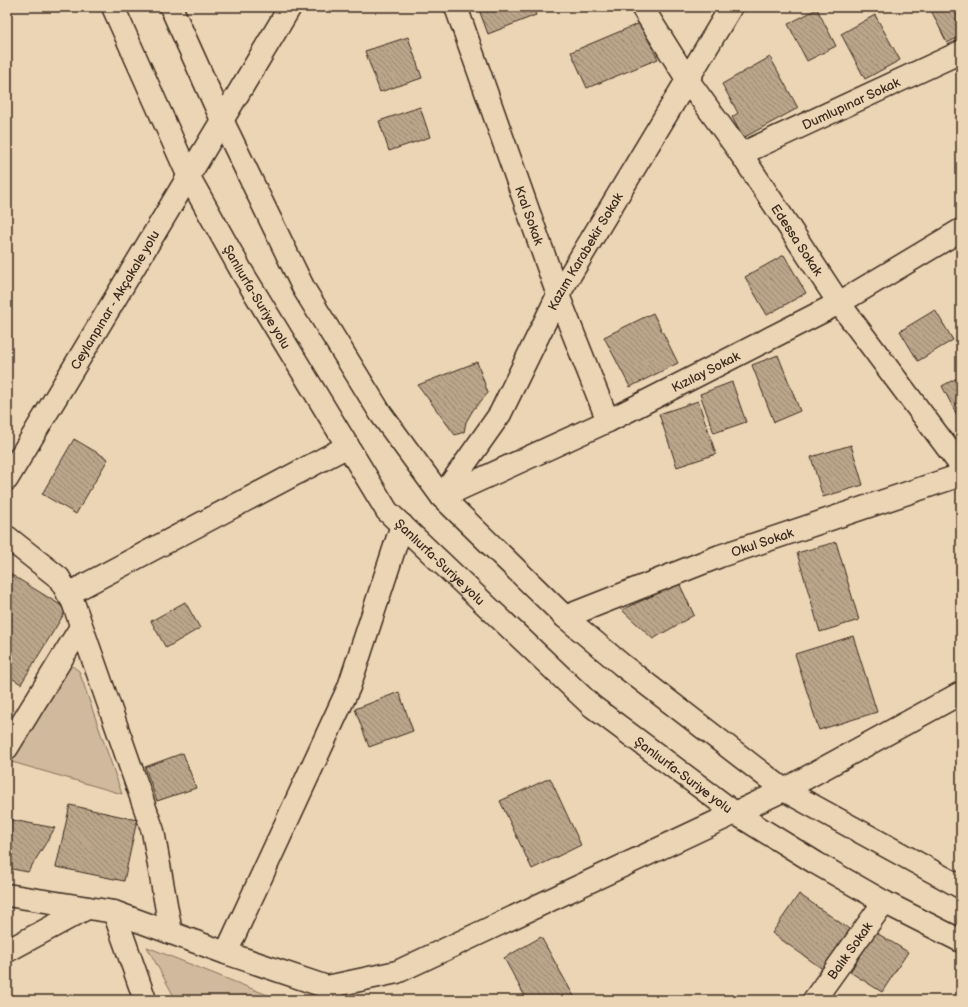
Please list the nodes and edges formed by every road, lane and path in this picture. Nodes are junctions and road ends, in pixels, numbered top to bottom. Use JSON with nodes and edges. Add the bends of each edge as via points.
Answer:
{"nodes":[{"id":1,"x":113,"y":7,"type":"edge"},
{"id":2,"x":171,"y":7,"type":"edge"},
{"id":3,"x":290,"y":7,"type":"edge"},
{"id":4,"x":456,"y":7,"type":"edge"},
{"id":5,"x":642,"y":7,"type":"edge"},
{"id":6,"x":731,"y":7,"type":"edge"},
{"id":7,"x":961,"y":52,"type":"edge"},
{"id":8,"x":687,"y":78,"type":"junction"},
{"id":9,"x":222,"y":120,"type":"junction"},
{"id":10,"x":740,"y":154,"type":"junction"},
{"id":11,"x":188,"y":177,"type":"junction"},
{"id":12,"x":961,"y":230,"type":"edge"},
{"id":13,"x":558,"y":295,"type":"junction"},
{"id":14,"x":839,"y":303,"type":"junction"},
{"id":15,"x":608,"y":421,"type":"junction"},
{"id":16,"x":348,"y":446,"type":"junction"},
{"id":17,"x":961,"y":466,"type":"edge"},
{"id":18,"x":961,"y":475,"type":"edge"},
{"id":19,"x":7,"y":479,"type":"edge"},
{"id":20,"x":442,"y":497,"type":"junction"},
{"id":21,"x":402,"y":525,"type":"junction"},
{"id":22,"x":7,"y":537,"type":"edge"},
{"id":23,"x":68,"y":594,"type":"junction"},
{"id":24,"x":565,"y":616,"type":"junction"},
{"id":25,"x":82,"y":627,"type":"junction"},
{"id":26,"x":961,"y":693,"type":"edge"},
{"id":27,"x":7,"y":748,"type":"edge"},
{"id":28,"x":784,"y":790,"type":"junction"},
{"id":29,"x":735,"y":813,"type":"junction"},
{"id":30,"x":961,"y":887,"type":"edge"},
{"id":31,"x":7,"y":895,"type":"edge"},
{"id":32,"x":884,"y":902,"type":"junction"},
{"id":33,"x":87,"y":908,"type":"junction"},
{"id":34,"x":114,"y":912,"type":"junction"},
{"id":35,"x":171,"y":933,"type":"junction"},
{"id":36,"x":961,"y":941,"type":"edge"},
{"id":37,"x":7,"y":951,"type":"edge"},
{"id":38,"x":226,"y":953,"type":"junction"},
{"id":39,"x":327,"y":993,"type":"edge"},
{"id":40,"x":145,"y":1000,"type":"edge"},
{"id":41,"x":814,"y":1000,"type":"edge"}],
"edges":[{"from":1,"to":11,"type":"street","name":"Şanlıurfa-Suriye yolu"},
{"from":2,"to":9,"type":"street"},
{"from":3,"to":9,"type":"street","name":"Ceylanpınar - Akçakale yolu"},
{"from":4,"to":13,"type":"street","name":"Kral Sokak"},
{"from":5,"to":8,"type":"street","name":"Edessa Sokak"},
{"from":6,"to":8,"type":"street","name":"Kazım Karabekir Sokak"},
{"from":7,"to":10,"type":"street","name":"Dumlupınar Sokak"},
{"from":8,"to":10,"type":"street","name":"Edessa Sokak"},
{"from":8,"to":13,"type":"street","name":"Kazım Karabekir Sokak"},
{"from":9,"to":11,"type":"street","name":"Ceylanpınar - Akçakale yolu"},
{"from":9,"to":20,"type":"street","via":[[304,289],[380,414]]},
{"from":10,"to":14,"type":"street","name":"Edessa Sokak"},
{"from":11,"to":16,"type":"street","name":"Şanlıurfa-Suriye yolu","via":[[242,272]]},
{"from":11,"to":19,"type":"street","name":"Ceylanpınar - Akçakale yolu"},
{"from":12,"to":14,"type":"street","name":"Kızılay Sokak"},
{"from":13,"to":15,"type":"street","name":"Kral Sokak"},
{"from":13,"to":20,"type":"street","name":"Kazım Karabekir Sokak","via":[[500,414]]},
{"from":14,"to":15,"type":"street","name":"Kızılay Sokak"},
{"from":14,"to":17,"type":"street","name":"Edessa Sokak"},
{"from":15,"to":20,"type":"street","name":"Kızılay Sokak"},
{"from":16,"to":21,"type":"street","name":"Şanlıurfa-Suriye yolu","via":[[387,511]]},
{"from":16,"to":23,"type":"street"},
{"from":18,"to":24,"type":"street","name":"Okul Sokak","via":[[720,556]]},
{"from":20,"to":24,"type":"street"},
{"from":21,"to":29,"type":"street","name":"Şanlıurfa-Suriye yolu","via":[[592,706]]},
{"from":21,"to":38,"type":"street","via":[[349,687]]},
{"from":22,"to":23,"type":"street","via":[[59,578]]},
{"from":23,"to":25,"type":"street"},
{"from":24,"to":28,"type":"street","via":[[622,665]]},
{"from":25,"to":27,"type":"street"},
{"from":25,"to":35,"type":"street","via":[[153,831]]},
{"from":26,"to":28,"type":"street"},
{"from":28,"to":29,"type":"street"},
{"from":28,"to":30,"type":"street"},
{"from":29,"to":32,"type":"street","name":"Şanlıurfa-Suriye yolu"},
{"from":29,"to":39,"type":"street","via":[[397,972]]},
{"from":31,"to":33,"type":"street"},
{"from":32,"to":36,"type":"street","name":"Şanlıurfa-Suriye yolu"},
{"from":32,"to":41,"type":"street","name":"Balık Sokak"},
{"from":33,"to":34,"type":"street"},
{"from":33,"to":37,"type":"street"},
{"from":34,"to":35,"type":"street"},
{"from":34,"to":40,"type":"street"},
{"from":35,"to":38,"type":"street"},
{"from":38,"to":39,"type":"street"}]}
